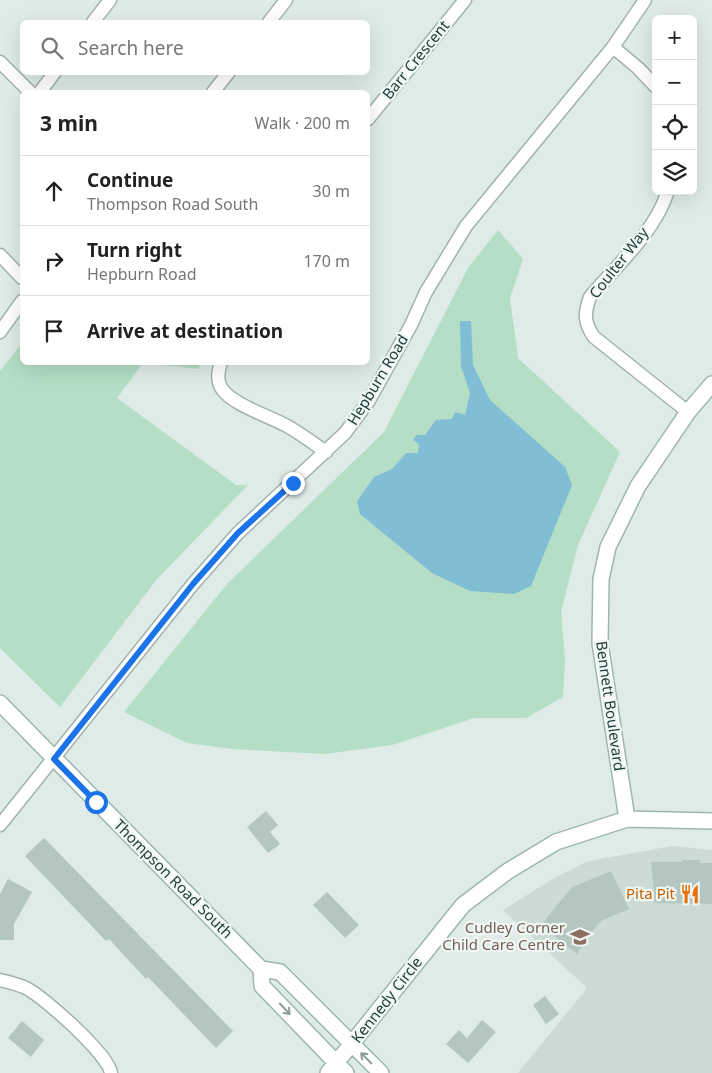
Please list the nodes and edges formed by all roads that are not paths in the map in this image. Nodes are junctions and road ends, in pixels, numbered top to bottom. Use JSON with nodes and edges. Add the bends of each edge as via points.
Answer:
{"nodes":[{"id":1,"x":110,"y":0,"type":"edge"},
{"id":2,"x":286,"y":0,"type":"edge"},
{"id":3,"x":465,"y":0,"type":"edge"},
{"id":4,"x":645,"y":0,"type":"edge"},
{"id":5,"x":95,"y":20,"type":"edge"},
{"id":6,"x":270,"y":20,"type":"edge"},
{"id":7,"x":613,"y":47,"type":"junction"},
{"id":8,"x":0,"y":62,"type":"edge"},
{"id":9,"x":53,"y":75,"type":"edge"},
{"id":10,"x":227,"y":75,"type":"edge"},
{"id":11,"x":652,"y":83,"type":"edge"},
{"id":12,"x":28,"y":90,"type":"edge"},
{"id":13,"x":42,"y":90,"type":"edge"},
{"id":14,"x":215,"y":90,"type":"edge"},
{"id":15,"x":370,"y":117,"type":"edge"},
{"id":16,"x":666,"y":195,"type":"edge"},
{"id":17,"x":0,"y":255,"type":"edge"},
{"id":18,"x":20,"y":276,"type":"edge"},
{"id":19,"x":20,"y":304,"type":"edge"},
{"id":20,"x":0,"y":332,"type":"edge"},
{"id":21,"x":220,"y":365,"type":"edge"},
{"id":22,"x":712,"y":384,"type":"edge"},
{"id":23,"x":688,"y":412,"type":"junction"},
{"id":24,"x":326,"y":452,"type":"junction"},
{"id":25,"x":0,"y":703,"type":"edge"},
{"id":26,"x":54,"y":759,"type":"junction"},
{"id":27,"x":627,"y":819,"type":"junction"},
{"id":28,"x":712,"y":821,"type":"edge"},
{"id":29,"x":0,"y":825,"type":"edge"},
{"id":30,"x":261,"y":969,"type":"junction"},
{"id":31,"x":0,"y":980,"type":"edge"},
{"id":32,"x":352,"y":1044,"type":"junction"},
{"id":33,"x":337,"y":1070,"type":"edge"},
{"id":34,"x":111,"y":1073,"type":"edge"},
{"id":35,"x":380,"y":1073,"type":"edge"}],
"edges":[{"from":1,"to":5,"type":"street"},
{"from":2,"to":6,"type":"street"},
{"from":3,"to":15,"type":"street","name":"Barr Crescent"},
{"from":4,"to":7,"type":"street","name":"Hepburn Road"},
{"from":7,"to":11,"type":"street"},
{"from":7,"to":24,"type":"street","name":"Hepburn Road","via":[[466,226],[426,292],[368,402]]},
{"from":8,"to":12,"type":"street"},
{"from":9,"to":13,"type":"street"},
{"from":10,"to":14,"type":"street"},
{"from":16,"to":23,"type":"street","name":"Coulter Way","via":[[642,235],[590,297],[585,320],[594,337]]},
{"from":17,"to":18,"type":"street"},
{"from":19,"to":20,"type":"street"},
{"from":21,"to":24,"type":"street","via":[[219,381],[231,397],[289,427]]},
{"from":22,"to":23,"type":"street","name":"Bennett Boulevard"},
{"from":23,"to":27,"type":"street","name":"Bennett Boulevard","via":[[638,486],[608,547],[601,579],[600,643]]},
{"from":24,"to":26,"type":"street","name":"Hepburn Road","via":[[238,533],[193,584]]},
{"from":25,"to":26,"type":"street","name":"Thompson Road South"},
{"from":26,"to":29,"type":"street","name":"Hepburn Road"},
{"from":26,"to":30,"type":"street","name":"Thompson Road South"},
{"from":27,"to":28,"type":"street","name":"Kennedy Circle"},
{"from":27,"to":32,"type":"street","name":"Kennedy Circle","via":[[556,842],[508,871],[463,905]]},
{"from":30,"to":32,"type":"street","name":"Thompson Road South","via":[[280,972]]},
{"from":30,"to":33,"type":"street","name":"Thompson Road South","one_way":true,"via":[[262,986]]},
{"from":31,"to":34,"type":"street","via":[[26,988],[44,999],[102,1056]]},
{"from":32,"to":33,"type":"street","name":"Kennedy Circle"},
{"from":35,"to":32,"type":"street","name":"Thompson Road South","one_way":true}]}
